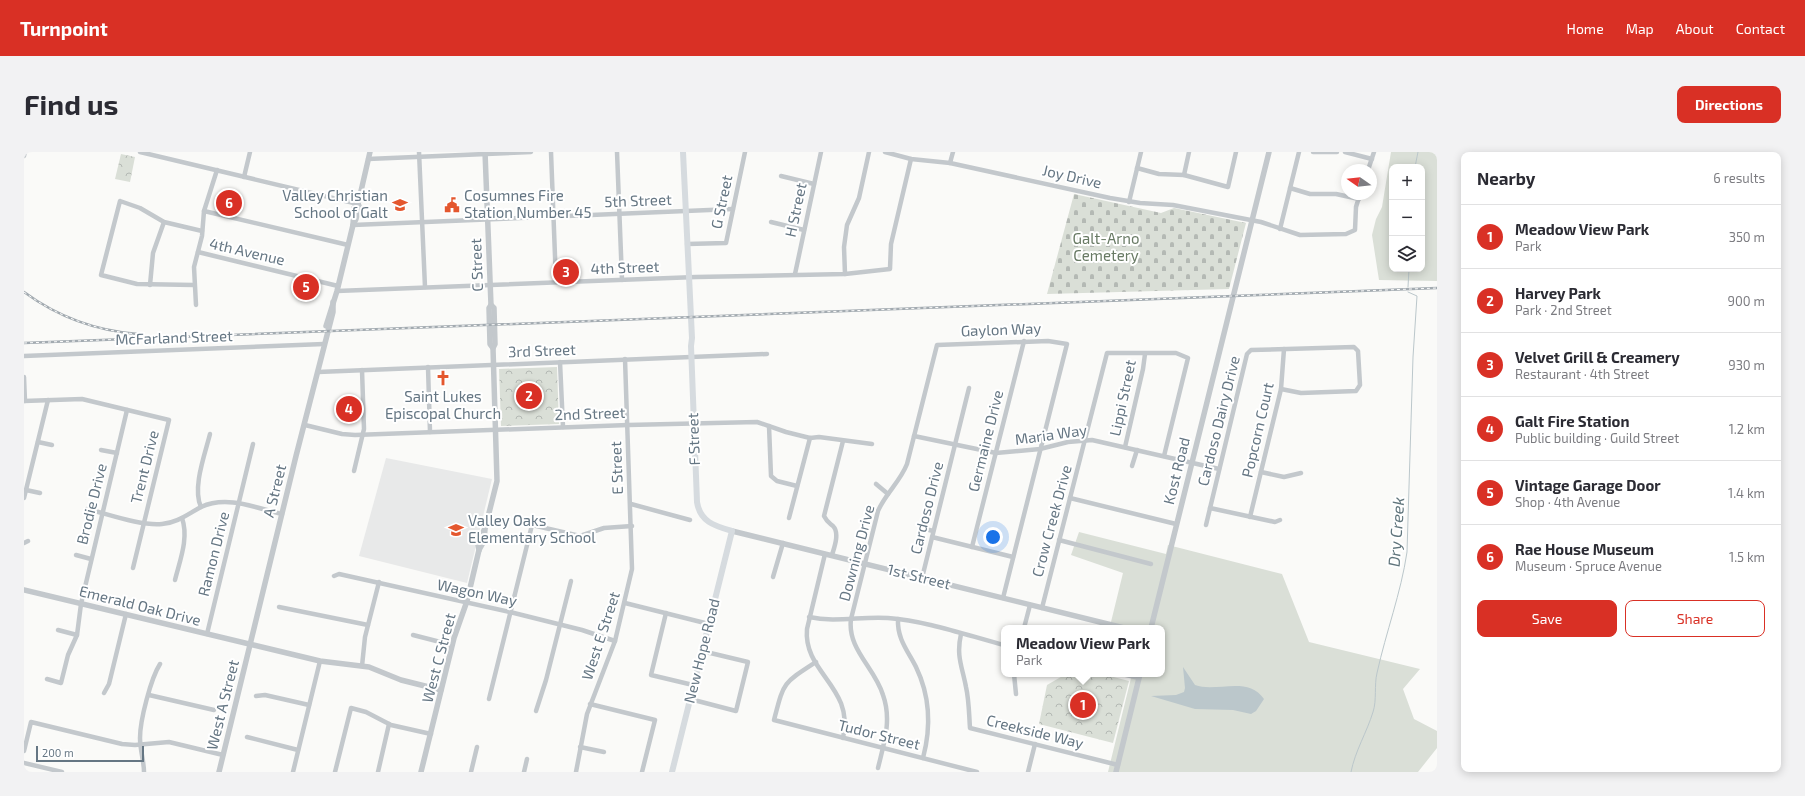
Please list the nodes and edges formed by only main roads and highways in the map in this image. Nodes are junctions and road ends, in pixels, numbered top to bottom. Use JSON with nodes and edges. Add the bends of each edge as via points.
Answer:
{"nodes":[{"id":1,"x":683,"y":152,"type":"edge"},
{"id":2,"x":714,"y":526,"type":"joint"},
{"id":3,"x":732,"y":531,"type":"joint"},
{"id":4,"x":672,"y":772,"type":"edge"}],
"edges":[{"from":1,"to":2,"type":"main road","name":"F Street","via":[[688,338],[691,346],[697,506],[702,517]]},
{"from":2,"to":3,"type":"main road","name":"1st Street"},
{"from":3,"to":4,"type":"main road","name":"New Hope Road"}]}
